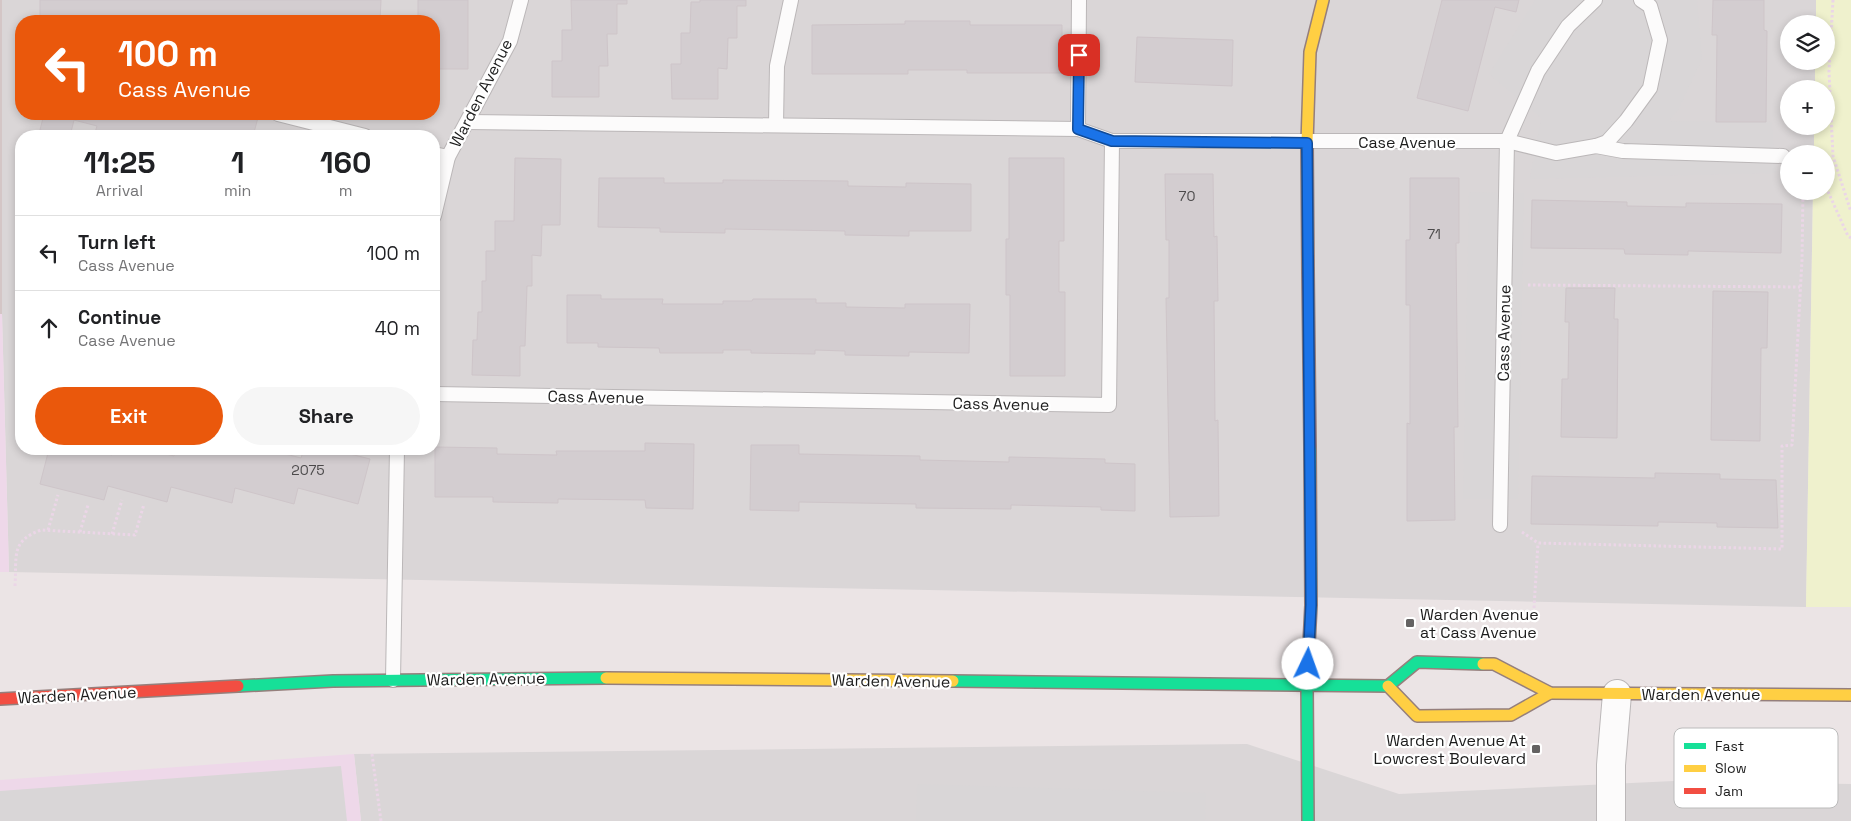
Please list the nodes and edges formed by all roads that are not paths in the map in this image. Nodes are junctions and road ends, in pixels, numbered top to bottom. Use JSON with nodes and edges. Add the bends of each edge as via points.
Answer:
{"nodes":[{"id":1,"x":521,"y":0,"type":"edge"},
{"id":2,"x":790,"y":0,"type":"edge"},
{"id":3,"x":1079,"y":0,"type":"edge"},
{"id":4,"x":1323,"y":0,"type":"edge"},
{"id":5,"x":1595,"y":0,"type":"edge"},
{"id":6,"x":1641,"y":0,"type":"edge"},
{"id":7,"x":302,"y":120,"type":"edge"},
{"id":8,"x":468,"y":122,"type":"junction"},
{"id":9,"x":776,"y":124,"type":"junction"},
{"id":10,"x":1078,"y":129,"type":"junction"},
{"id":11,"x":341,"y":130,"type":"edge"},
{"id":12,"x":1112,"y":141,"type":"junction"},
{"id":13,"x":1507,"y":141,"type":"junction"},
{"id":14,"x":1307,"y":143,"type":"junction"},
{"id":15,"x":1596,"y":146,"type":"junction"},
{"id":16,"x":440,"y":155,"type":"edge"},
{"id":17,"x":1780,"y":156,"type":"edge"},
{"id":18,"x":448,"y":157,"type":"junction"},
{"id":19,"x":440,"y":191,"type":"edge"},
{"id":20,"x":440,"y":394,"type":"edge"},
{"id":21,"x":397,"y":455,"type":"edge"},
{"id":22,"x":1500,"y":521,"type":"road end"},
{"id":23,"x":393,"y":680,"type":"junction"},
{"id":24,"x":1307,"y":684,"type":"junction"},
{"id":25,"x":1388,"y":686,"type":"junction"},
{"id":26,"x":1550,"y":693,"type":"junction"},
{"id":27,"x":1617,"y":694,"type":"junction"},
{"id":28,"x":1851,"y":695,"type":"edge"},
{"id":29,"x":0,"y":699,"type":"edge"},
{"id":30,"x":1308,"y":821,"type":"edge"},
{"id":31,"x":1610,"y":821,"type":"edge"}],
"edges":[{"from":1,"to":8,"type":"lane","name":"Warden Avenue","via":[[510,41]]},
{"from":2,"to":9,"type":"lane","via":[[777,66]]},
{"from":3,"to":10,"type":"lane"},
{"from":4,"to":14,"type":"main road","via":[[1310,52]]},
{"from":5,"to":13,"type":"lane","name":"Cass Avenue","via":[[1568,26],[1538,71]]},
{"from":6,"to":15,"type":"lane","via":[[1650,6],[1660,40],[1650,88],[1607,142]]},
{"from":7,"to":11,"type":"lane"},
{"from":8,"to":9,"type":"lane"},
{"from":8,"to":18,"type":"lane","name":"Warden Avenue"},
{"from":9,"to":10,"type":"lane"},
{"from":10,"to":12,"type":"lane"},
{"from":12,"to":14,"type":"lane"},
{"from":12,"to":20,"type":"lane","name":"Cass Avenue","via":[[1109,405]]},
{"from":13,"to":14,"type":"lane","name":"Case Avenue"},
{"from":13,"to":15,"type":"lane","via":[[1556,153]]},
{"from":13,"to":22,"type":"lane","name":"Cass Avenue"},
{"from":14,"to":24,"type":"main road","via":[[1311,605]]},
{"from":15,"to":17,"type":"lane","via":[[1623,151]]},
{"from":16,"to":18,"type":"lane"},
{"from":18,"to":19,"type":"lane","name":"Warden Avenue"},
{"from":21,"to":23,"type":"lane"},
{"from":23,"to":24,"type":"main road","name":"Warden Avenue","via":[[622,678]]},
{"from":23,"to":29,"type":"main road","name":"Warden Avenue"},
{"from":24,"to":25,"type":"main road","name":"Warden Avenue"},
{"from":24,"to":30,"type":"main road"},
{"from":25,"to":26,"type":"main road","name":"Warden Avenue","via":[[1416,662],[1494,664]]},
{"from":25,"to":26,"type":"main road","via":[[1417,716],[1511,715]]},
{"from":26,"to":27,"type":"main road","name":"Warden Avenue"},
{"from":27,"to":28,"type":"main road","name":"Warden Avenue"},
{"from":27,"to":31,"type":"street"}]}
